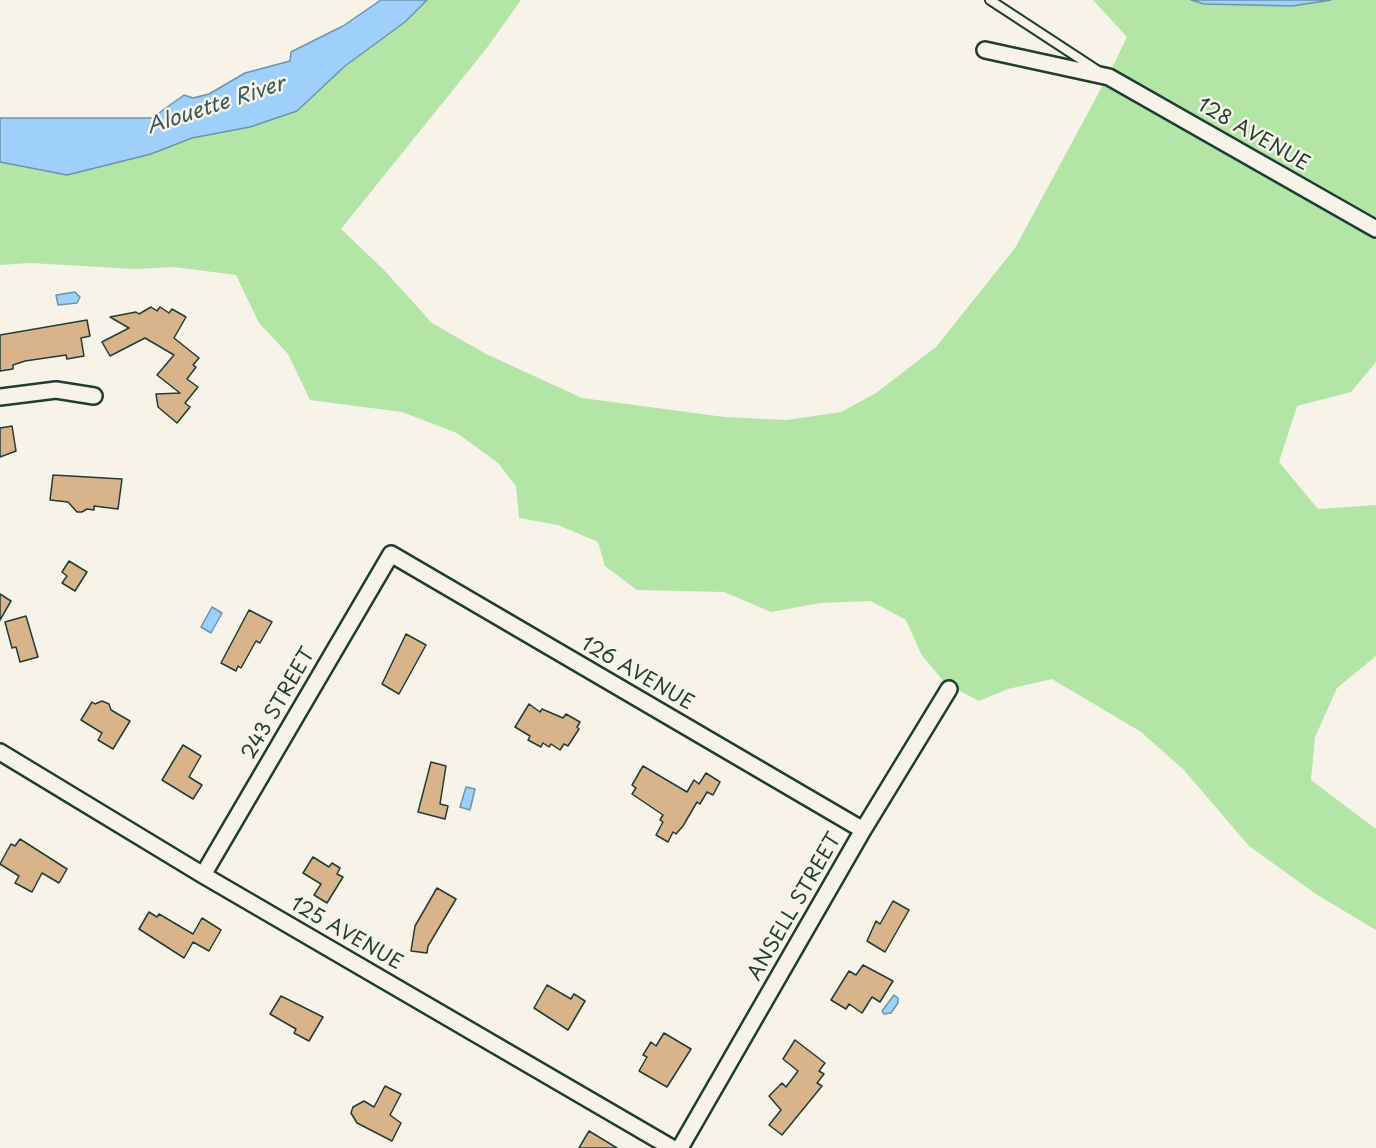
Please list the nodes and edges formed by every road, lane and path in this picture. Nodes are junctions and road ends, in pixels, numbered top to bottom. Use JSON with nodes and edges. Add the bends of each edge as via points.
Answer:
{"nodes":[{"id":1,"x":990,"y":0,"type":"edge"},
{"id":2,"x":985,"y":50,"type":"dead end"},
{"id":3,"x":1109,"y":77,"type":"junction"},
{"id":4,"x":1376,"y":229,"type":"edge"},
{"id":5,"x":94,"y":396,"type":"dead end"},
{"id":6,"x":0,"y":397,"type":"edge"},
{"id":7,"x":391,"y":554,"type":"joint"},
{"id":8,"x":949,"y":689,"type":"dead end"},
{"id":9,"x":0,"y":752,"type":"edge"},
{"id":10,"x":863,"y":830,"type":"junction"},
{"id":11,"x":203,"y":875,"type":"junction"},
{"id":12,"x":672,"y":1148,"type":"edge"},
{"id":13,"x":680,"y":1148,"type":"edge"}],
"edges":[{"from":1,"to":3,"type":"lane"},
{"from":2,"to":3,"type":"street","name":"128 AVENUE"},
{"from":3,"to":4,"type":"street","name":"128 AVENUE"},
{"from":5,"to":6,"type":"street","via":[[56,390]]},
{"from":7,"to":10,"type":"street","name":"126 AVENUE"},
{"from":7,"to":11,"type":"street","name":"243 STREET"},
{"from":8,"to":10,"type":"street","name":"ANSELL STREET"},
{"from":9,"to":11,"type":"street","name":"125 AVENUE"},
{"from":10,"to":13,"type":"street","name":"ANSELL STREET"},
{"from":11,"to":12,"type":"street","name":"125 AVENUE"}]}
